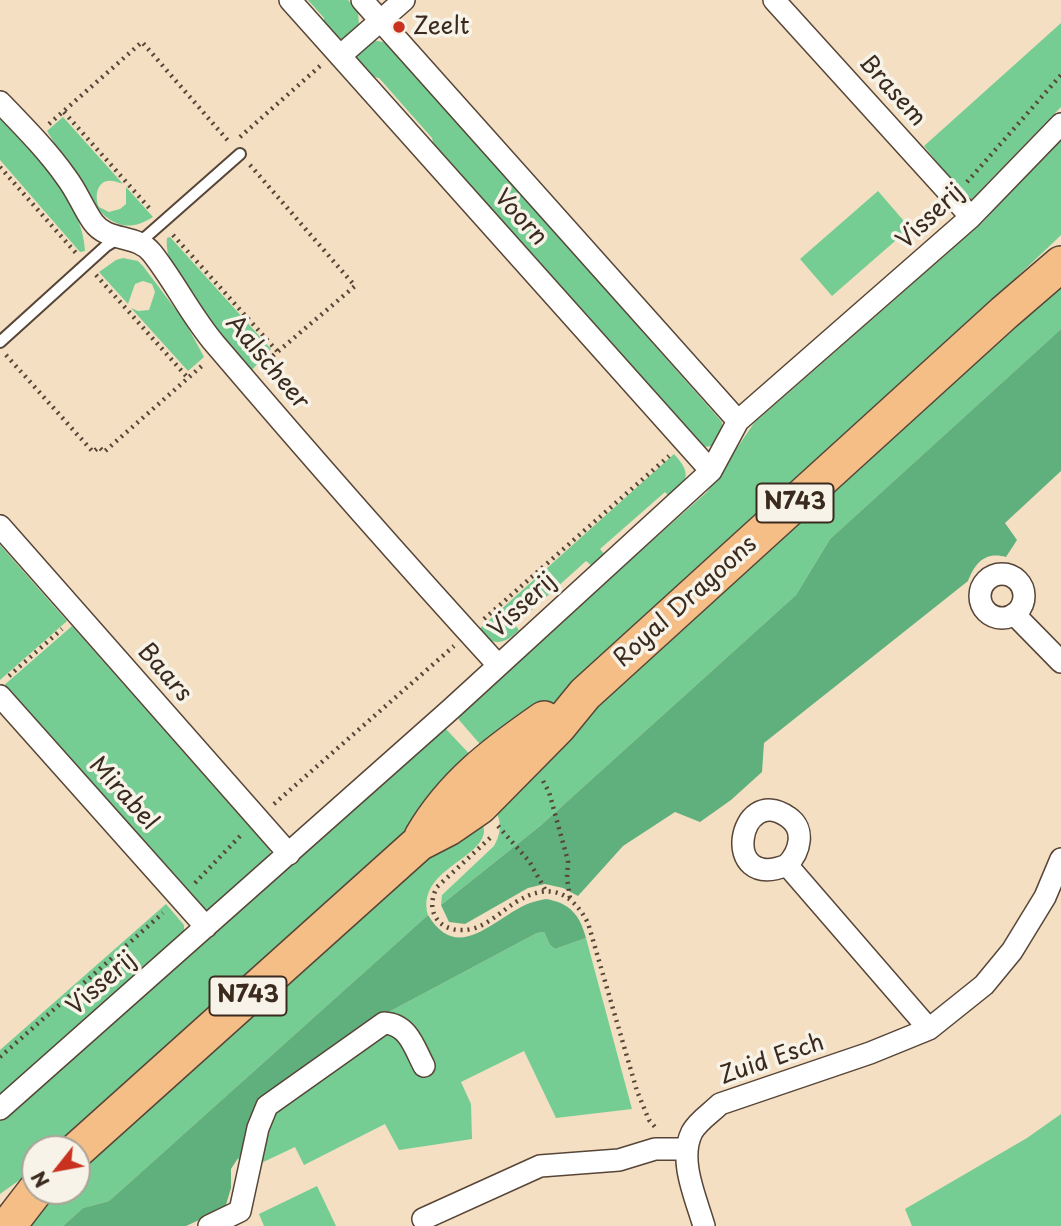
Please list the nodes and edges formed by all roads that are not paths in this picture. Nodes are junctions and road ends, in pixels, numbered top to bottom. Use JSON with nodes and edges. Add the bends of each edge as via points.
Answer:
{"nodes":[{"id":1,"x":290,"y":0,"type":"edge"},
{"id":2,"x":362,"y":0,"type":"edge"},
{"id":3,"x":404,"y":0,"type":"edge"},
{"id":4,"x":774,"y":0,"type":"edge"},
{"id":5,"x":381,"y":20,"type":"junction"},
{"id":6,"x":338,"y":54,"type":"junction"},
{"id":7,"x":0,"y":102,"type":"edge"},
{"id":8,"x":1061,"y":124,"type":"edge"},
{"id":9,"x":240,"y":154,"type":"road end"},
{"id":10,"x":971,"y":217,"type":"junction"},
{"id":11,"x":129,"y":239,"type":"junction"},
{"id":12,"x":1061,"y":250,"type":"edge"},
{"id":13,"x":1061,"y":264,"type":"edge"},
{"id":14,"x":1004,"y":313,"type":"junction"},
{"id":15,"x":0,"y":342,"type":"edge"},
{"id":16,"x":738,"y":421,"type":"junction"},
{"id":17,"x":711,"y":471,"type":"junction"},
{"id":18,"x":0,"y":526,"type":"edge"},
{"id":19,"x":1014,"y":614,"type":"dead end"},
{"id":20,"x":1061,"y":662,"type":"edge"},
{"id":21,"x":498,"y":665,"type":"junction"},
{"id":22,"x":0,"y":696,"type":"edge"},
{"id":23,"x":289,"y":854,"type":"junction"},
{"id":24,"x":1061,"y":859,"type":"edge"},
{"id":25,"x":787,"y":865,"type":"dead end"},
{"id":26,"x":206,"y":927,"type":"junction"},
{"id":27,"x":929,"y":1029,"type":"junction"},
{"id":28,"x":424,"y":1066,"type":"dead end"},
{"id":29,"x":0,"y":1109,"type":"edge"},
{"id":30,"x":91,"y":1137,"type":"edge"},
{"id":31,"x":687,"y":1149,"type":"junction"},
{"id":32,"x":21,"y":1193,"type":"edge"},
{"id":33,"x":0,"y":1204,"type":"edge"},
{"id":34,"x":25,"y":1205,"type":"edge"},
{"id":35,"x":423,"y":1219,"type":"dead end"},
{"id":36,"x":9,"y":1226,"type":"edge"},
{"id":37,"x":209,"y":1226,"type":"edge"},
{"id":38,"x":704,"y":1226,"type":"edge"}],
"edges":[{"from":1,"to":6,"type":"street","name":"Voorn"},
{"from":2,"to":5,"type":"street"},
{"from":3,"to":5,"type":"street"},
{"from":4,"to":10,"type":"street","name":"Brasem"},
{"from":5,"to":6,"type":"street"},
{"from":5,"to":16,"type":"street"},
{"from":6,"to":17,"type":"street","name":"Voorn"},
{"from":7,"to":11,"type":"street","name":"Aalscheer","via":[[67,178],[105,235]]},
{"from":8,"to":10,"type":"street","name":"Visserij"},
{"from":9,"to":11,"type":"lane","via":[[147,236]]},
{"from":10,"to":16,"type":"street","name":"Visserij"},
{"from":11,"to":15,"type":"lane","via":[[106,246]]},
{"from":11,"to":21,"type":"street","name":"Aalscheer","via":[[150,251],[186,306],[246,380]]},
{"from":12,"to":14,"type":"main road","name":"Royal Dragoons","number":"N743"},
{"from":13,"to":14,"type":"main road","name":"Royal Dragoons","number":"N743"},
{"from":14,"to":30,"type":"main road","name":"Royal Dragoons","number":"N743","via":[[585,694],[486,760],[437,812],[419,843]]},
{"from":16,"to":17,"type":"street","name":"Visserij"},
{"from":17,"to":21,"type":"street","name":"Visserij"},
{"from":18,"to":23,"type":"street","name":"Baars"},
{"from":19,"to":20,"type":"street"},
{"from":21,"to":23,"type":"street","name":"Visserij"},
{"from":22,"to":26,"type":"street","name":"Mirabel"},
{"from":23,"to":26,"type":"street","name":"Visserij"},
{"from":24,"to":27,"type":"street","name":"Zuid Esch","via":[[1045,897],[1012,951],[984,985]]},
{"from":25,"to":27,"type":"street"},
{"from":26,"to":29,"type":"street","name":"Visserij"},
{"from":27,"to":31,"type":"street","name":"Zuid Esch","via":[[870,1054],[720,1104],[693,1131]]},
{"from":28,"to":37,"type":"street","via":[[407,1033],[393,1023],[384,1023],[267,1107],[240,1211]]},
{"from":31,"to":35,"type":"street","via":[[655,1149],[619,1160],[540,1166]]},
{"from":31,"to":38,"type":"street"},
{"from":32,"to":33,"type":"main road"},
{"from":34,"to":36,"type":"main road"}]}
